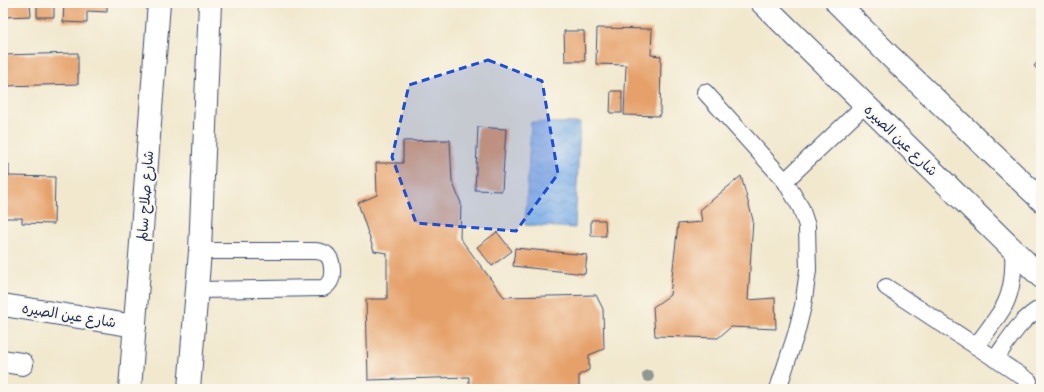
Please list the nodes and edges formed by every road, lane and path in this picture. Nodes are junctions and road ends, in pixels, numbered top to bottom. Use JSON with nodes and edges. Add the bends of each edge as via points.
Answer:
{"nodes":[{"id":1,"x":159,"y":3,"type":"edge"},
{"id":2,"x":210,"y":3,"type":"edge"},
{"id":3,"x":762,"y":3,"type":"edge"},
{"id":4,"x":837,"y":3,"type":"edge"},
{"id":5,"x":705,"y":92,"type":"dead end"},
{"id":6,"x":865,"y":105,"type":"junction"},
{"id":7,"x":786,"y":181,"type":"junction"},
{"id":8,"x":1041,"y":200,"type":"edge"},
{"id":9,"x":1013,"y":250,"type":"junction"},
{"id":10,"x":200,"y":251,"type":"junction"},
{"id":11,"x":1041,"y":278,"type":"edge"},
{"id":12,"x":886,"y":287,"type":"dead end"},
{"id":13,"x":197,"y":290,"type":"junction"},
{"id":14,"x":3,"y":305,"type":"edge"},
{"id":15,"x":1041,"y":308,"type":"edge"},
{"id":16,"x":135,"y":326,"type":"junction"},
{"id":17,"x":976,"y":346,"type":"junction"},
{"id":18,"x":995,"y":359,"type":"junction"},
{"id":19,"x":1029,"y":381,"type":"dead end"},
{"id":20,"x":130,"y":389,"type":"edge"},
{"id":21,"x":189,"y":389,"type":"edge"},
{"id":22,"x":778,"y":389,"type":"edge"}],
"edges":[{"from":1,"to":16,"type":"main road","name":"شارع صلاح سالم"},
{"from":2,"to":10,"type":"main road"},
{"from":3,"to":6,"type":"main road","name":"شارع عين الصيره"},
{"from":4,"to":8,"type":"main road"},
{"from":5,"to":7,"type":"lane"},
{"from":6,"to":7,"type":"lane"},
{"from":6,"to":9,"type":"main road","name":"شارع عين الصيره"},
{"from":7,"to":22,"type":"lane","via":[[801,208],[807,226],[808,270],[796,334]]},
{"from":9,"to":11,"type":"main road","name":"شارع عين الصيره"},
{"from":9,"to":17,"type":"lane","via":[[1012,281],[1004,307]]},
{"from":10,"to":13,"type":"main road"},
{"from":10,"to":13,"type":"lane","via":[[324,252],[332,263],[332,279],[323,288]]},
{"from":12,"to":17,"type":"lane"},
{"from":13,"to":21,"type":"main road"},
{"from":14,"to":16,"type":"main road","name":"شارع عين الصيره"},
{"from":15,"to":18,"type":"lane","via":[[1022,322]]},
{"from":16,"to":20,"type":"main road","name":"شارع صلاح سالم"},
{"from":17,"to":18,"type":"lane"},
{"from":18,"to":19,"type":"lane"}]}
